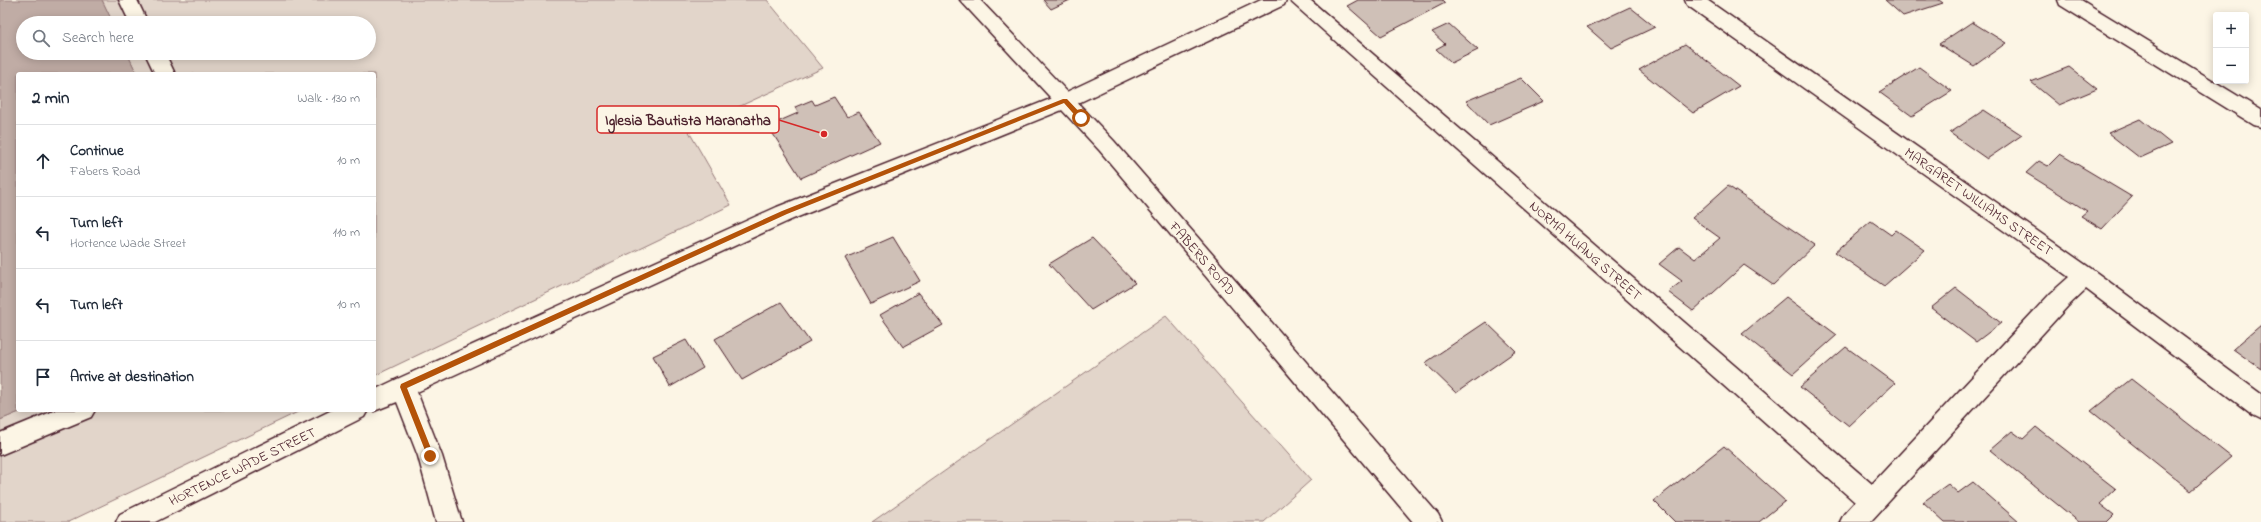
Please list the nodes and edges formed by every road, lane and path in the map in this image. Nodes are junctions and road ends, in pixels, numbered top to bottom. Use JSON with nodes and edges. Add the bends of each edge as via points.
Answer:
{"nodes":[{"id":1,"x":128,"y":0,"type":"edge"},
{"id":2,"x":970,"y":0,"type":"edge"},
{"id":3,"x":1277,"y":0,"type":"edge"},
{"id":4,"x":1298,"y":0,"type":"edge"},
{"id":5,"x":1694,"y":0,"type":"edge"},
{"id":6,"x":2067,"y":0,"type":"edge"},
{"id":7,"x":136,"y":16,"type":"edge"},
{"id":8,"x":158,"y":60,"type":"edge"},
{"id":9,"x":164,"y":72,"type":"edge"},
{"id":10,"x":1065,"y":101,"type":"junction"},
{"id":11,"x":2261,"y":120,"type":"edge"},
{"id":12,"x":2085,"y":276,"type":"junction"},
{"id":13,"x":403,"y":387,"type":"junction"},
{"id":14,"x":376,"y":400,"type":"edge"},
{"id":15,"x":2261,"y":408,"type":"edge"},
{"id":16,"x":78,"y":412,"type":"edge"},
{"id":17,"x":352,"y":412,"type":"edge"},
{"id":18,"x":0,"y":444,"type":"edge"},
{"id":19,"x":1873,"y":501,"type":"junction"},
{"id":20,"x":129,"y":522,"type":"edge"},
{"id":21,"x":449,"y":522,"type":"edge"},
{"id":22,"x":1429,"y":522,"type":"edge"},
{"id":23,"x":1853,"y":522,"type":"edge"}],
"edges":[{"from":1,"to":7,"type":"street"},
{"from":2,"to":10,"type":"street","name":"FABERS ROAD"},
{"from":3,"to":10,"type":"street"},
{"from":4,"to":19,"type":"street","name":"NORMA HUANG STREET"},
{"from":5,"to":12,"type":"street","name":"MARGARET WILLIAMS STREET"},
{"from":6,"to":11,"type":"street"},
{"from":8,"to":9,"type":"street"},
{"from":10,"to":13,"type":"street","via":[[785,213]]},
{"from":10,"to":22,"type":"street","name":"FABERS ROAD","via":[[1107,146]]},
{"from":12,"to":15,"type":"street","name":"MARGARET WILLIAMS STREET"},
{"from":12,"to":19,"type":"street","via":[[2059,300]]},
{"from":13,"to":14,"type":"street"},
{"from":13,"to":21,"type":"street","via":[[430,456]]},
{"from":16,"to":18,"type":"street"},
{"from":17,"to":20,"type":"street","name":"HORTENCE WADE STREET"},
{"from":19,"to":23,"type":"street"}]}
